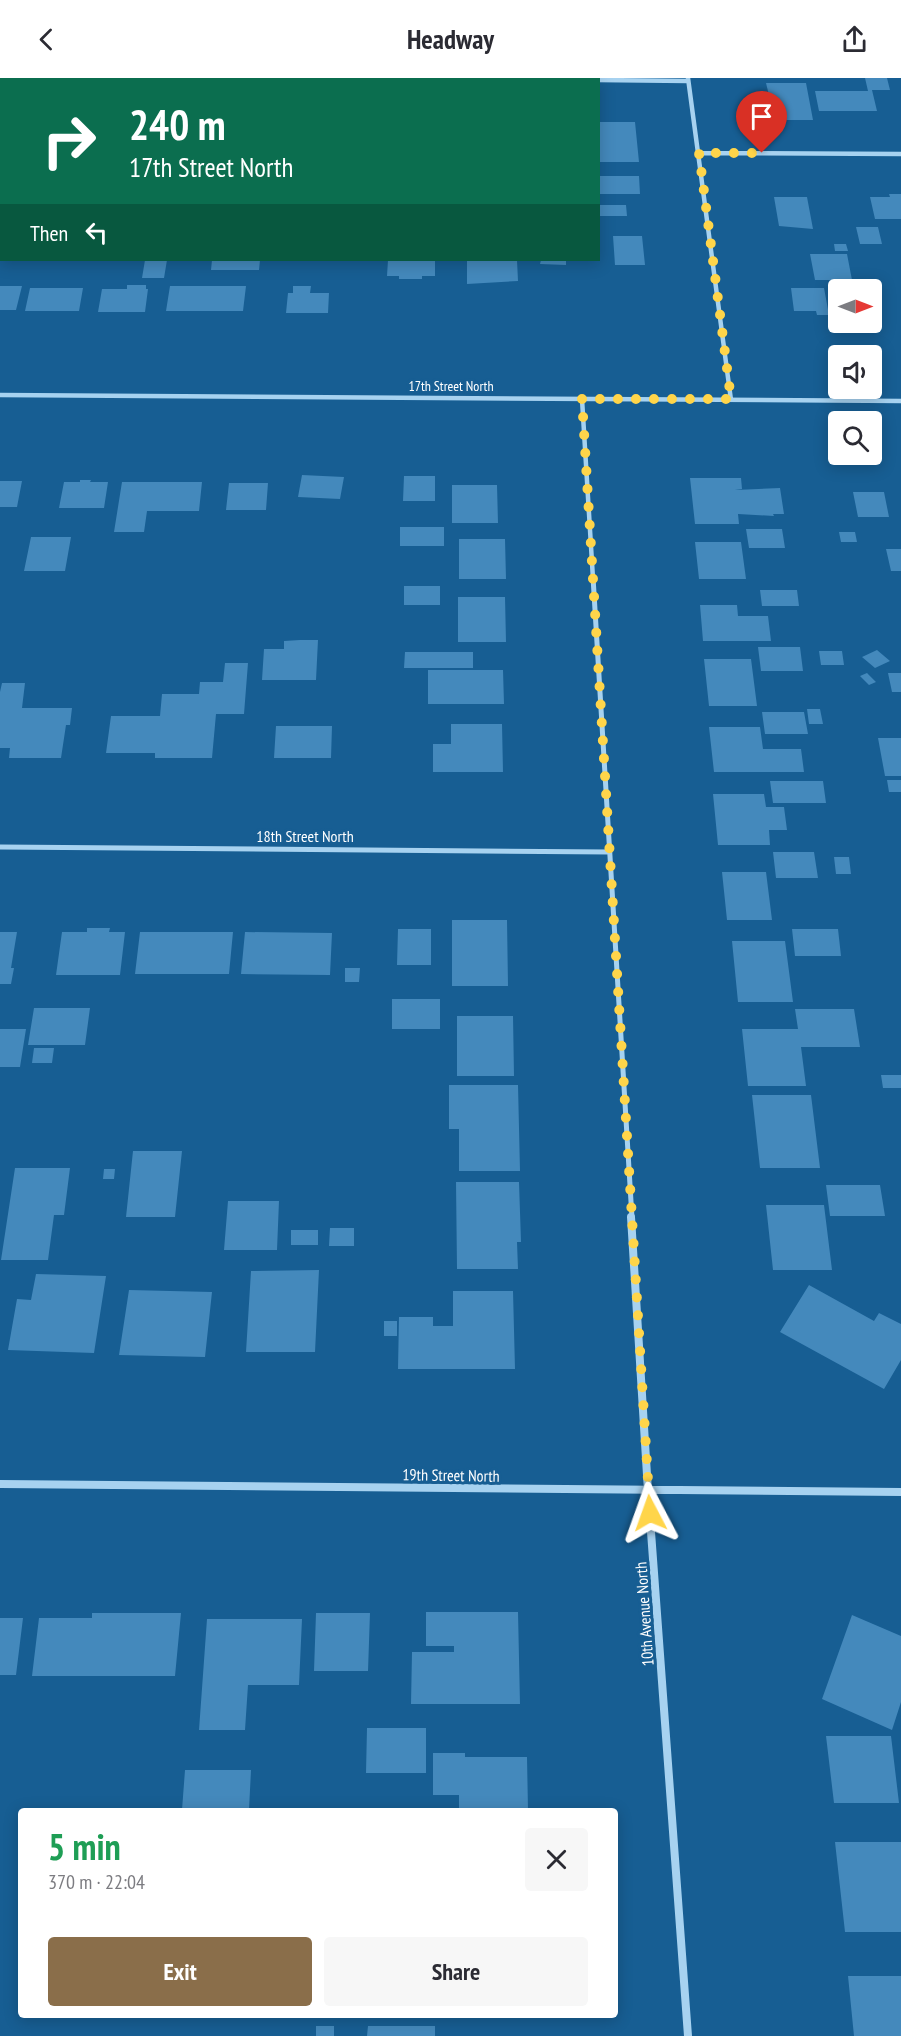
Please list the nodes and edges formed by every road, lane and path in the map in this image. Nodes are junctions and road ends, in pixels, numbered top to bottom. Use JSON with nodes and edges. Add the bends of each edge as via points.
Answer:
{"nodes":[{"id":1,"x":688,"y":79,"type":"edge"},
{"id":2,"x":600,"y":80,"type":"edge"},
{"id":3,"x":699,"y":153,"type":"junction"},
{"id":4,"x":901,"y":154,"type":"edge"},
{"id":5,"x":0,"y":395,"type":"edge"},
{"id":6,"x":582,"y":399,"type":"junction"},
{"id":7,"x":731,"y":399,"type":"junction"},
{"id":8,"x":901,"y":400,"type":"edge"},
{"id":9,"x":0,"y":847,"type":"edge"},
{"id":10,"x":610,"y":852,"type":"junction"},
{"id":11,"x":0,"y":1484,"type":"edge"},
{"id":12,"x":648,"y":1491,"type":"junction"},
{"id":13,"x":901,"y":1492,"type":"edge"},
{"id":14,"x":688,"y":2036,"type":"edge"}],
"edges":[{"from":1,"to":2,"type":"street"},
{"from":1,"to":3,"type":"street"},
{"from":3,"to":4,"type":"street"},
{"from":3,"to":7,"type":"street"},
{"from":5,"to":6,"type":"street","name":"17th Street North"},
{"from":6,"to":7,"type":"street","name":"17th Street North"},
{"from":6,"to":10,"type":"street","name":"10th Avenue North"},
{"from":7,"to":8,"type":"street","name":"17th Street North"},
{"from":9,"to":10,"type":"street","name":"18th Street North"},
{"from":10,"to":12,"type":"street","name":"10th Avenue North"},
{"from":11,"to":12,"type":"street","name":"19th Street North"},
{"from":12,"to":13,"type":"street","name":"19th Street North"},
{"from":12,"to":14,"type":"street","name":"10th Avenue North"}]}
